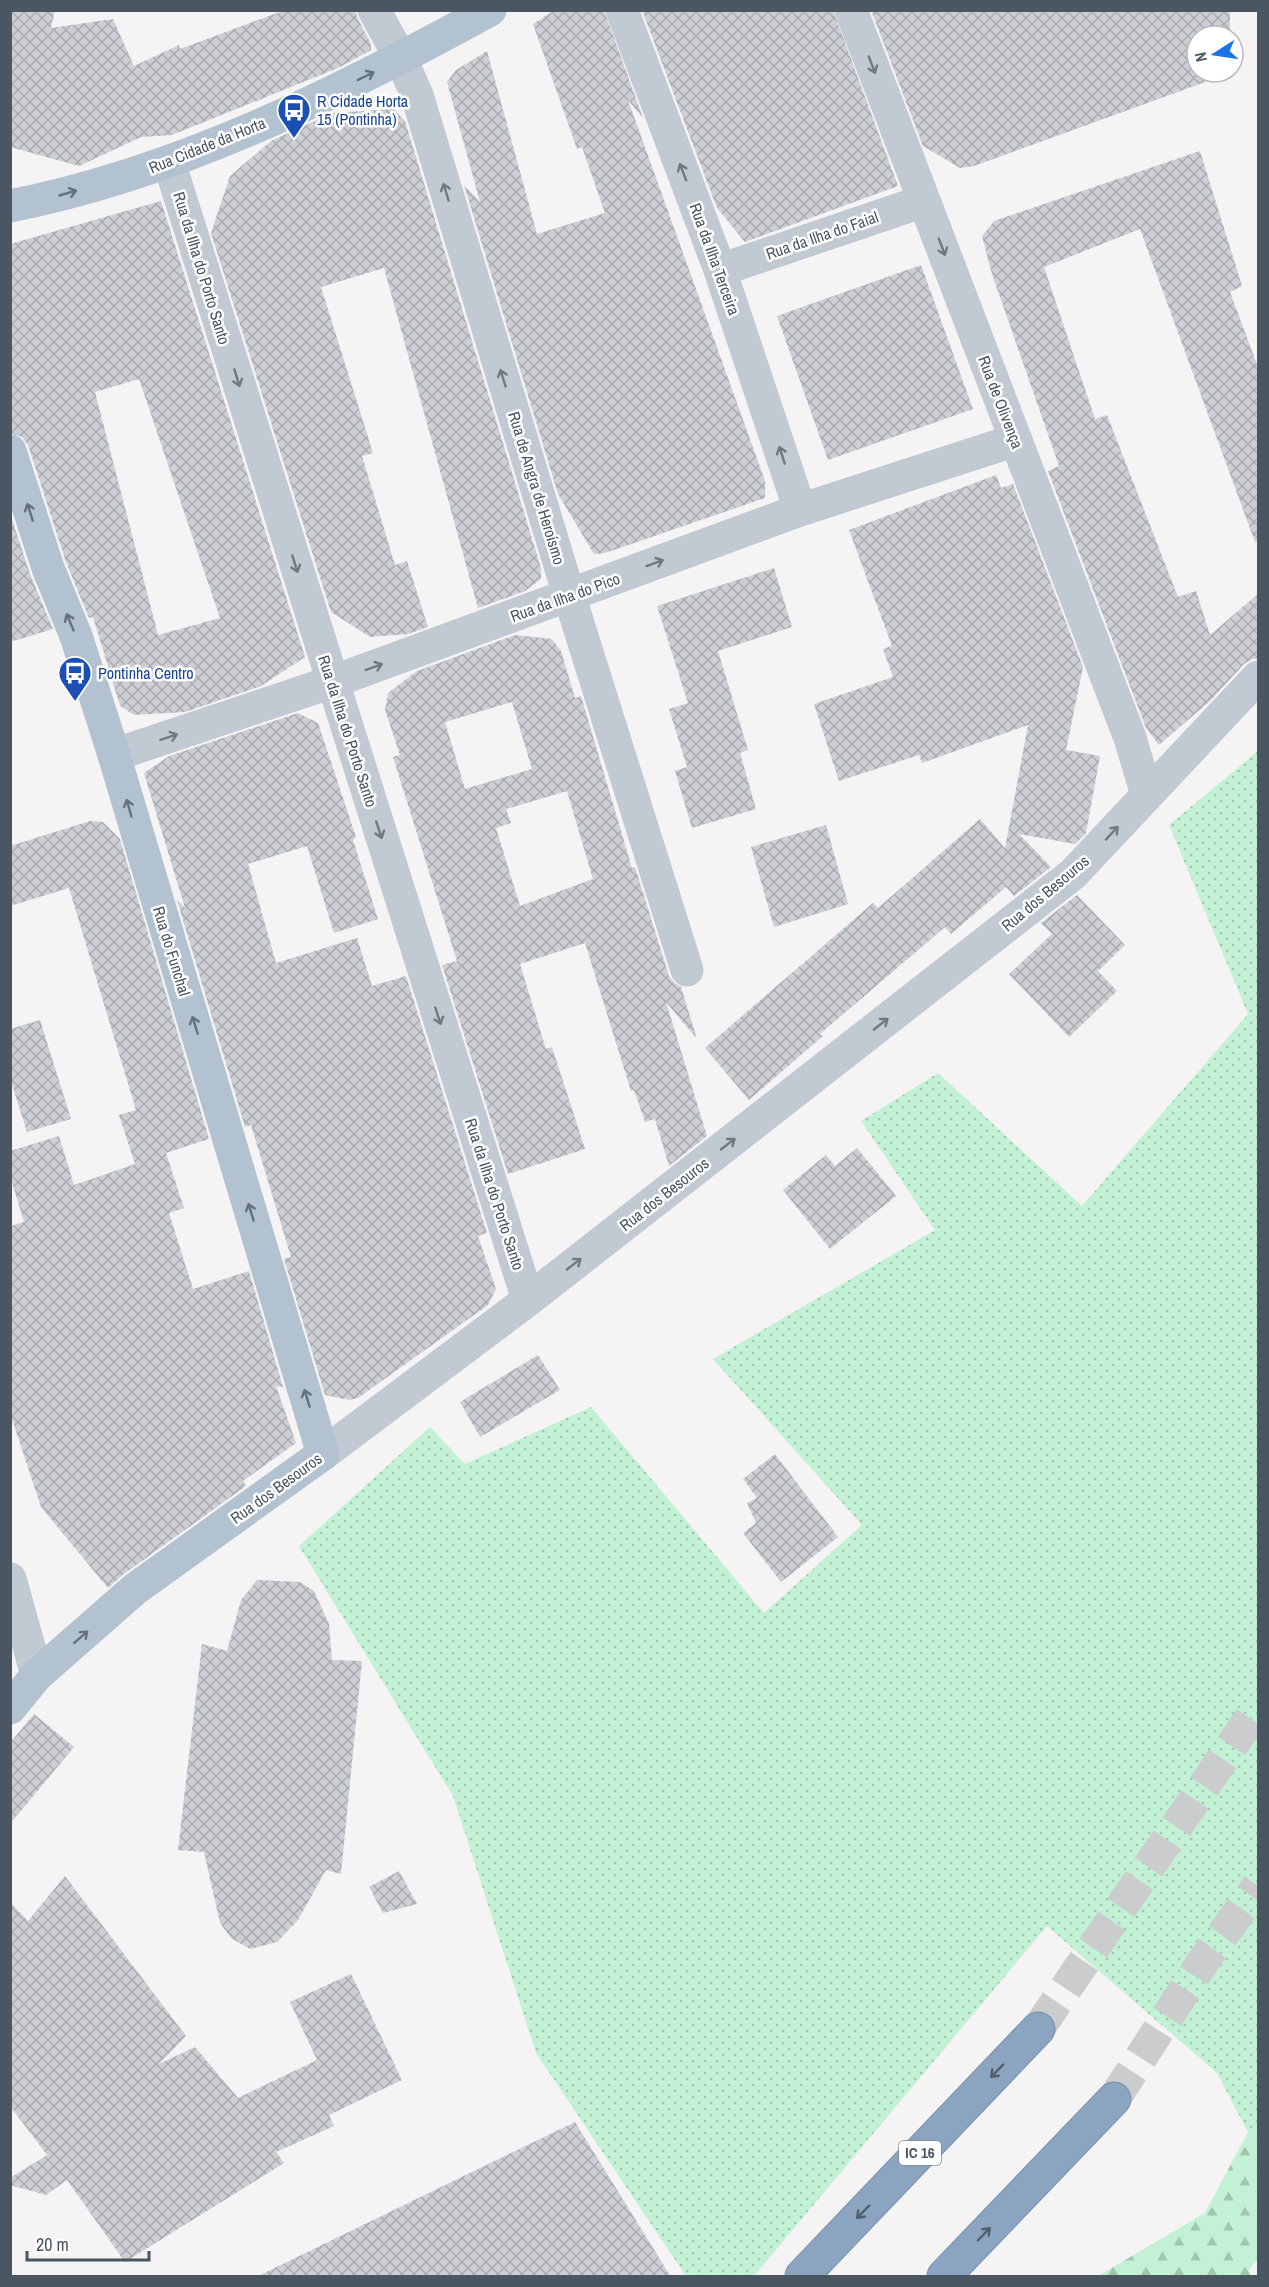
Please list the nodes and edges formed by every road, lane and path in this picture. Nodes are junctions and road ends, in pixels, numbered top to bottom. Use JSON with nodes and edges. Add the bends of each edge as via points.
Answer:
{"nodes":[{"id":1,"x":374,"y":10,"type":"edge"},
{"id":2,"x":490,"y":10,"type":"edge"},
{"id":3,"x":622,"y":10,"type":"edge"},
{"id":4,"x":851,"y":10,"type":"edge"},
{"id":5,"x":401,"y":58,"type":"junction"},
{"id":6,"x":169,"y":162,"type":"junction"},
{"id":7,"x":924,"y":201,"type":"junction"},
{"id":8,"x":10,"y":206,"type":"edge"},
{"id":9,"x":720,"y":270,"type":"junction"},
{"id":10,"x":1016,"y":440,"type":"junction"},
{"id":11,"x":10,"y":451,"type":"edge"},
{"id":12,"x":800,"y":510,"type":"junction"},
{"id":13,"x":569,"y":595,"type":"junction"},
{"id":14,"x":1258,"y":677,"type":"edge"},
{"id":15,"x":332,"y":682,"type":"junction"},
{"id":16,"x":114,"y":755,"type":"junction"},
{"id":17,"x":1147,"y":795,"type":"junction"},
{"id":18,"x":687,"y":970,"type":"dead end"},
{"id":19,"x":528,"y":1300,"type":"junction"},
{"id":20,"x":323,"y":1454,"type":"junction"},
{"id":21,"x":10,"y":1579,"type":"edge"},
{"id":22,"x":37,"y":1675,"type":"junction"},
{"id":23,"x":10,"y":1708,"type":"edge"},
{"id":24,"x":1038,"y":2029,"type":"tunnel mouth"},
{"id":25,"x":1114,"y":2099,"type":"tunnel mouth"},
{"id":26,"x":802,"y":2277,"type":"edge"},
{"id":27,"x":944,"y":2277,"type":"edge"}],
"edges":[{"from":1,"to":5,"type":"street","name":"Rua de Angra de Heroísmo"},
{"from":2,"to":5,"type":"main road","name":"Rua Cidade da Horta"},
{"from":9,"to":3,"type":"street","name":"Rua da Ilha Terceira","one_way":true},
{"from":4,"to":7,"type":"street","name":"Rua de Olivença","one_way":true},
{"from":6,"to":5,"type":"main road","name":"Rua Cidade da Horta","one_way":true,"via":[[322,98]]},
{"from":13,"to":5,"type":"street","name":"Rua de Angra de Heroísmo","one_way":true,"via":[[417,95]]},
{"from":8,"to":6,"type":"main road","name":"Rua Cidade da Horta","one_way":true,"via":[[61,195]]},
{"from":6,"to":15,"type":"street","name":"Rua da Ilha do Porto Santo","one_way":true},
{"from":7,"to":9,"type":"street","name":"Rua da Ilha do Faial"},
{"from":7,"to":10,"type":"street","name":"Rua de Olivença","one_way":true},
{"from":12,"to":9,"type":"street","name":"Rua da Ilha Terceira","one_way":true},
{"from":10,"to":12,"type":"street","name":"Rua da Ilha do Pico"},
{"from":10,"to":17,"type":"street","name":"Rua de Olivença","via":[[1130,738]]},
{"from":16,"to":11,"type":"main road","name":"Rua do Funchal","one_way":true},
{"from":13,"to":12,"type":"street","name":"Rua da Ilha do Pico","one_way":true},
{"from":15,"to":13,"type":"street","name":"Rua da Ilha do Pico","one_way":true},
{"from":13,"to":18,"type":"street","name":"Rua de Angra de Heroísmo"},
{"from":14,"to":17,"type":"street","name":"Rua dos Besouros"},
{"from":16,"to":15,"type":"street","name":"Rua da Ilha do Pico","one_way":true},
{"from":15,"to":19,"type":"street","name":"Rua da Ilha do Porto Santo","one_way":true},
{"from":20,"to":16,"type":"main road","name":"Rua do Funchal","one_way":true},
{"from":19,"to":17,"type":"street","name":"Rua dos Besouros","one_way":true,"via":[[1073,874]]},
{"from":19,"to":20,"type":"street","name":"Rua dos Besouros"},
{"from":22,"to":20,"type":"main road","name":"Rua dos Besouros","one_way":true,"via":[[135,1589]]},
{"from":21,"to":22,"type":"street"},
{"from":22,"to":23,"type":"main road","name":"Rua dos Besouros"},
{"from":24,"to":26,"type":"highway","number":"IC 16","one_way":true},
{"from":27,"to":25,"type":"highway","one_way":true}]}
